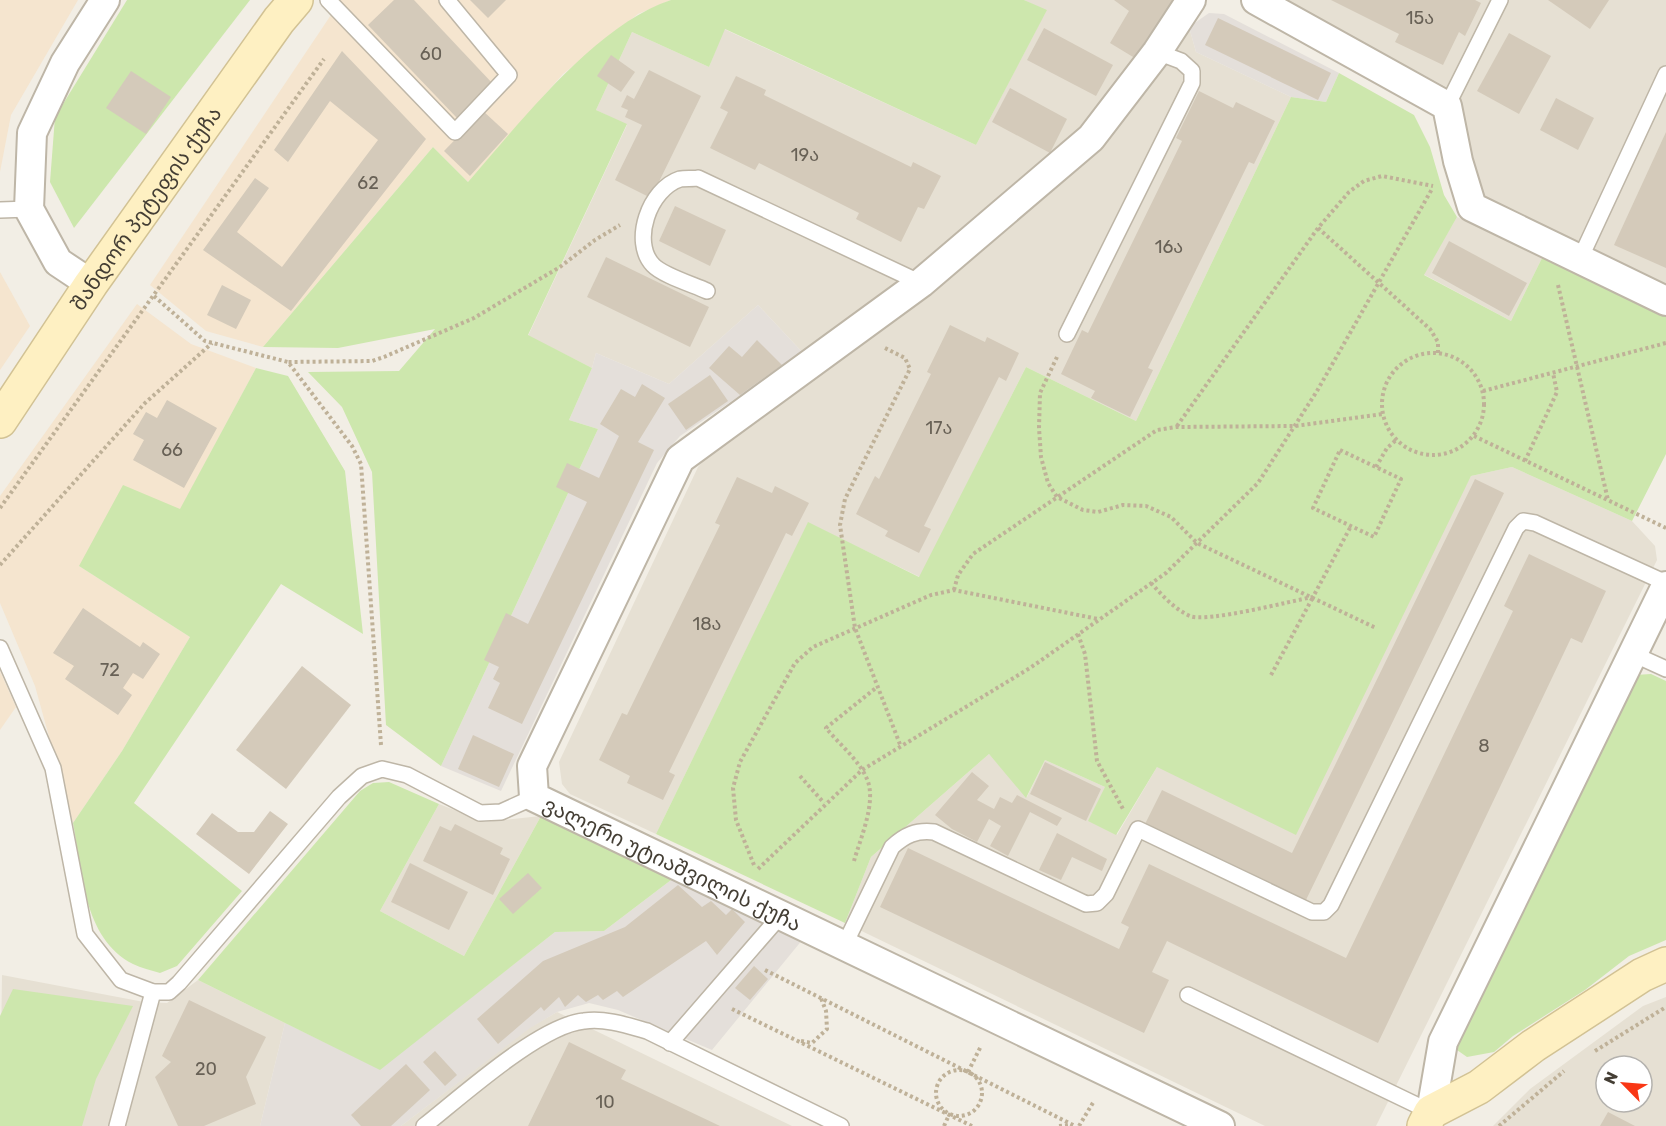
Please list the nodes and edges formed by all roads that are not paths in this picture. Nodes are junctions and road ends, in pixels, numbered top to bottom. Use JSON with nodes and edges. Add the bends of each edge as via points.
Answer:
{"nodes":[{"id":1,"x":105,"y":0,"type":"edge"},
{"id":2,"x":296,"y":0,"type":"edge"},
{"id":3,"x":328,"y":0,"type":"edge"},
{"id":4,"x":447,"y":0,"type":"edge"},
{"id":5,"x":1191,"y":0,"type":"edge"},
{"id":6,"x":1256,"y":0,"type":"edge"},
{"id":7,"x":1500,"y":0,"type":"edge"},
{"id":8,"x":1157,"y":52,"type":"junction"},
{"id":9,"x":1666,"y":74,"type":"edge"},
{"id":10,"x":1447,"y":106,"type":"junction"},
{"id":11,"x":29,"y":209,"type":"junction"},
{"id":12,"x":0,"y":210,"type":"edge"},
{"id":13,"x":1580,"y":260,"type":"junction"},
{"id":14,"x":921,"y":283,"type":"junction"},
{"id":15,"x":92,"y":284,"type":"junction"},
{"id":16,"x":707,"y":291,"type":"dead end"},
{"id":17,"x":1666,"y":301,"type":"edge"},
{"id":18,"x":1067,"y":334,"type":"road end"},
{"id":19,"x":0,"y":421,"type":"edge"},
{"id":20,"x":1666,"y":585,"type":"edge"},
{"id":21,"x":1633,"y":654,"type":"junction"},
{"id":22,"x":2,"y":659,"type":"edge"},
{"id":23,"x":1666,"y":669,"type":"edge"},
{"id":24,"x":534,"y":797,"type":"junction"},
{"id":25,"x":781,"y":915,"type":"junction"},
{"id":26,"x":844,"y":946,"type":"junction"},
{"id":27,"x":1666,"y":964,"type":"edge"},
{"id":28,"x":153,"y":993,"type":"junction"},
{"id":29,"x":1188,"y":995,"type":"dead end"},
{"id":30,"x":670,"y":1043,"type":"junction"},
{"id":31,"x":1428,"y":1119,"type":"edge"},
{"id":32,"x":117,"y":1126,"type":"edge"},
{"id":33,"x":424,"y":1126,"type":"edge"},
{"id":34,"x":841,"y":1126,"type":"edge"},
{"id":35,"x":1220,"y":1126,"type":"edge"}],
"edges":[{"from":1,"to":11,"type":"street","via":[[65,63],[32,133]]},
{"from":2,"to":15,"type":"main road","name":"შანდორ პეტეფის ქუჩა"},
{"from":3,"to":4,"type":"lane","via":[[455,132],[509,75]]},
{"from":5,"to":8,"type":"street"},
{"from":6,"to":10,"type":"street"},
{"from":7,"to":10,"type":"lane"},
{"from":8,"to":14,"type":"street","via":[[1091,138]]},
{"from":8,"to":18,"type":"lane","via":[[1181,61],[1192,71],[1192,83]]},
{"from":9,"to":13,"type":"lane"},
{"from":10,"to":13,"type":"street","via":[[1472,207]]},
{"from":11,"to":12,"type":"lane"},
{"from":11,"to":15,"type":"street","via":[[58,262]]},
{"from":13,"to":17,"type":"street"},
{"from":14,"to":16,"type":"lane","via":[[698,178],[679,179],[660,194],[646,218],[644,250],[654,267]]},
{"from":14,"to":24,"type":"street","via":[[680,459],[532,766]]},
{"from":15,"to":19,"type":"main road","name":"შანდორ პეტეფის ქუჩა"},
{"from":20,"to":21,"type":"street"},
{"from":20,"to":26,"type":"lane","via":[[1535,523],[1523,521],[1516,528],[1331,905],[1324,912],[1312,912],[1138,829],[1106,894],[1097,903],[1086,904],[934,832],[919,830],[892,847]]},
{"from":21,"to":23,"type":"lane"},
{"from":21,"to":31,"type":"street","via":[[1443,1042]]},
{"from":22,"to":28,"type":"lane","via":[[53,768],[85,934],[121,980]]},
{"from":24,"to":25,"type":"street","name":"ვალერი უტიაშვილის ქუჩა"},
{"from":24,"to":28,"type":"lane","name":"ვალერი უტიაშვილის ქუჩა","via":[[501,812],[480,813],[406,776],[382,769],[362,776],[339,797],[178,983],[169,992]]},
{"from":25,"to":26,"type":"street","name":"ვალერი უტიაშვილის ქუჩა"},
{"from":25,"to":30,"type":"lane"},
{"from":26,"to":35,"type":"street","name":"ვალერი უტიაშვილის ქუჩა"},
{"from":27,"to":31,"type":"main road","via":[[1642,975]]},
{"from":28,"to":32,"type":"lane"},
{"from":29,"to":31,"type":"lane"},
{"from":30,"to":33,"type":"lane","via":[[617,1022],[583,1021],[555,1029]]},
{"from":30,"to":34,"type":"lane"}]}
